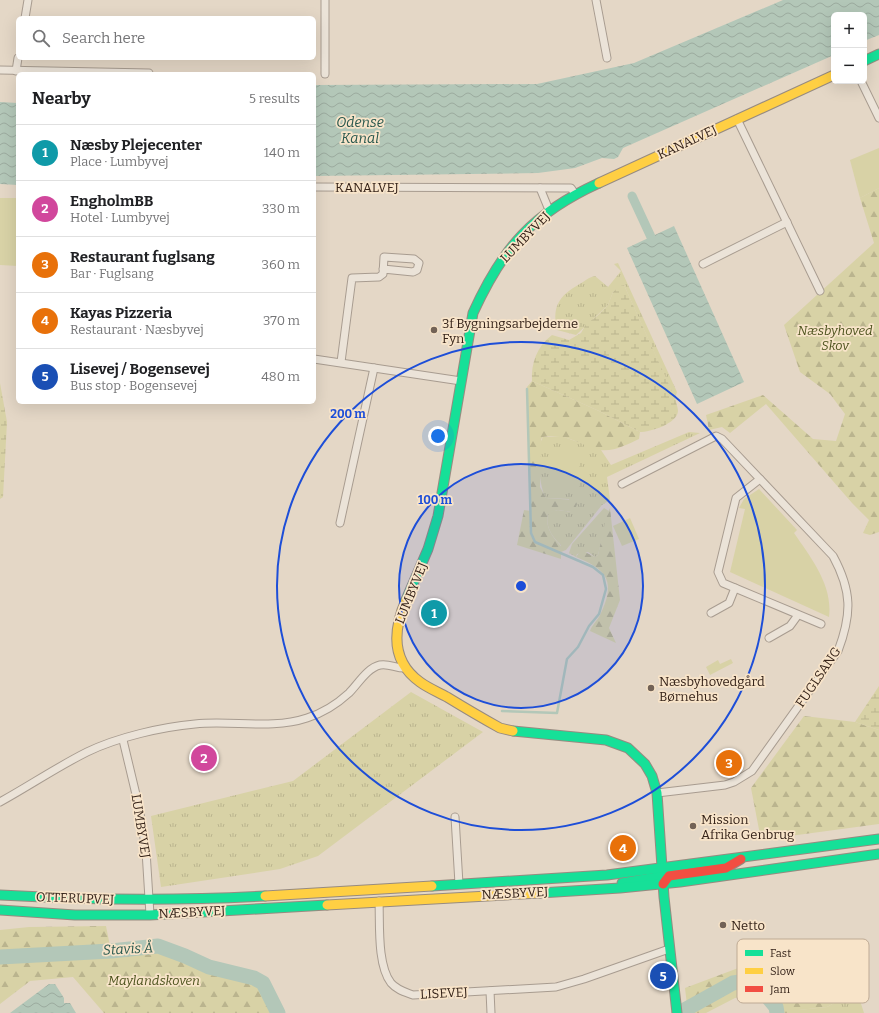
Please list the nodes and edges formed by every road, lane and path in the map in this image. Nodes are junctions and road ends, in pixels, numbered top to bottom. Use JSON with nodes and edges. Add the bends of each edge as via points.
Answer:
{"nodes":[{"id":1,"x":28,"y":0,"type":"edge"},
{"id":2,"x":325,"y":0,"type":"edge"},
{"id":3,"x":596,"y":0,"type":"edge"},
{"id":4,"x":25,"y":16,"type":"edge"},
{"id":5,"x":879,"y":54,"type":"edge"},
{"id":6,"x":607,"y":58,"type":"dead end"},
{"id":7,"x":18,"y":60,"type":"edge"},
{"id":8,"x":867,"y":60,"type":"edge"},
{"id":9,"x":0,"y":70,"type":"edge"},
{"id":10,"x":16,"y":71,"type":"junction"},
{"id":11,"x":82,"y":72,"type":"edge"},
{"id":12,"x":325,"y":74,"type":"dead end"},
{"id":13,"x":831,"y":76,"type":"edge"},
{"id":14,"x":862,"y":84,"type":"edge"},
{"id":15,"x":879,"y":118,"type":"edge"},
{"id":16,"x":738,"y":119,"type":"junction"},
{"id":17,"x":316,"y":187,"type":"edge"},
{"id":18,"x":540,"y":188,"type":"junction"},
{"id":19,"x":575,"y":194,"type":"junction"},
{"id":20,"x":549,"y":210,"type":"junction"},
{"id":21,"x":787,"y":222,"type":"junction"},
{"id":22,"x":704,"y":264,"type":"dead end"},
{"id":23,"x":383,"y":269,"type":"junction"},
{"id":24,"x":820,"y":291,"type":"dead end"},
{"id":25,"x":316,"y":359,"type":"edge"},
{"id":26,"x":341,"y":362,"type":"junction"},
{"id":27,"x":374,"y":368,"type":"junction"},
{"id":28,"x":461,"y":381,"type":"junction"},
{"id":29,"x":760,"y":479,"type":"junction"},
{"id":30,"x":622,"y":484,"type":"dead end"},
{"id":31,"x":340,"y":523,"type":"dead end"},
{"id":32,"x":735,"y":588,"type":"junction"},
{"id":33,"x":711,"y":613,"type":"dead end"},
{"id":34,"x":798,"y":615,"type":"junction"},
{"id":35,"x":821,"y":624,"type":"dead end"},
{"id":36,"x":769,"y":638,"type":"dead end"},
{"id":37,"x":406,"y":668,"type":"junction"},
{"id":38,"x":122,"y":740,"type":"junction"},
{"id":39,"x":657,"y":793,"type":"junction"},
{"id":40,"x":0,"y":802,"type":"edge"},
{"id":41,"x":454,"y":817,"type":"dead end"},
{"id":42,"x":879,"y":840,"type":"edge"},
{"id":43,"x":879,"y":854,"type":"edge"},
{"id":44,"x":745,"y":857,"type":"junction"},
{"id":45,"x":662,"y":868,"type":"junction"},
{"id":46,"x":459,"y":884,"type":"junction"},
{"id":47,"x":663,"y":884,"type":"junction"},
{"id":48,"x":592,"y":889,"type":"junction"},
{"id":49,"x":0,"y":895,"type":"edge"},
{"id":50,"x":150,"y":900,"type":"junction"},
{"id":51,"x":379,"y":901,"type":"junction"},
{"id":52,"x":0,"y":910,"type":"edge"},
{"id":53,"x":150,"y":914,"type":"junction"},
{"id":54,"x":669,"y":949,"type":"junction"},
{"id":55,"x":490,"y":991,"type":"junction"},
{"id":56,"x":491,"y":1013,"type":"edge"},
{"id":57,"x":677,"y":1013,"type":"edge"}],
"edges":[{"from":1,"to":4,"type":"street"},
{"from":2,"to":12,"type":"street"},
{"from":3,"to":6,"type":"street"},
{"from":5,"to":8,"type":"street"},
{"from":7,"to":10,"type":"street"},
{"from":9,"to":10,"type":"street"},
{"from":10,"to":11,"type":"street"},
{"from":13,"to":16,"type":"street","name":"KANALVEJ"},
{"from":14,"to":15,"type":"street"},
{"from":16,"to":19,"type":"street","name":"KANALVEJ"},
{"from":16,"to":21,"type":"street"},
{"from":17,"to":18,"type":"street","name":"KANALVEJ"},
{"from":18,"to":19,"type":"street","name":"KANALVEJ","via":[[571,188]]},
{"from":18,"to":20,"type":"street"},
{"from":19,"to":20,"type":"street","name":"LUMBYVEJ"},
{"from":20,"to":28,"type":"street","name":"LUMBYVEJ","via":[[518,241],[485,285],[473,313]]},
{"from":21,"to":22,"type":"street"},
{"from":21,"to":24,"type":"street"},
{"from":23,"to":23,"type":"street","via":[[384,257],[414,259],[419,263],[417,270],[413,272]]},
{"from":23,"to":26,"type":"street","via":[[383,274],[379,277],[352,278]]},
{"from":25,"to":26,"type":"street"},
{"from":26,"to":27,"type":"street"},
{"from":27,"to":28,"type":"street"},
{"from":27,"to":31,"type":"street"},
{"from":28,"to":37,"type":"street","name":"LUMBYVEJ","via":[[438,516],[428,549],[399,617],[396,632],[400,658]]},
{"from":29,"to":30,"type":"street","name":"FUGLSANG","via":[[722,439],[716,436]]},
{"from":29,"to":32,"type":"street","via":[[736,498],[718,572],[723,583]]},
{"from":29,"to":39,"type":"street","name":"FUGLSANG","via":[[836,561],[848,590],[846,630],[838,651],[752,771],[744,778],[726,784]]},
{"from":32,"to":33,"type":"street","via":[[729,603]]},
{"from":32,"to":34,"type":"street"},
{"from":34,"to":35,"type":"street"},
{"from":34,"to":36,"type":"street","via":[[790,626]]},
{"from":37,"to":38,"type":"street","via":[[379,665],[370,670],[335,704],[307,718],[271,724],[197,724],[155,730]]},
{"from":37,"to":39,"type":"street","via":[[420,682],[500,728],[618,743],[637,755],[645,764]]},
{"from":38,"to":40,"type":"street","via":[[88,752]]},
{"from":38,"to":50,"type":"street","name":"LUMBYVEJ","via":[[139,807]]},
{"from":39,"to":45,"type":"street"},
{"from":41,"to":46,"type":"street"},
{"from":42,"to":44,"type":"street","name":"NÆSBYVEJ"},
{"from":43,"to":47,"type":"street","name":"NÆSBYVEJ"},
{"from":44,"to":45,"type":"street","name":"NÆSBYVEJ"},
{"from":44,"to":47,"type":"street","via":[[726,868],[669,876]]},
{"from":45,"to":46,"type":"street","name":"NÆSBYVEJ","via":[[607,875]]},
{"from":45,"to":47,"type":"street"},
{"from":45,"to":48,"type":"street","via":[[657,877]]},
{"from":46,"to":50,"type":"street","name":"NÆSBYVEJ","via":[[191,900]]},
{"from":47,"to":48,"type":"street","name":"NÆSBYVEJ"},
{"from":47,"to":54,"type":"street"},
{"from":48,"to":51,"type":"street","name":"NÆSBYVEJ"},
{"from":49,"to":50,"type":"street","name":"OTTERUPVEJ"},
{"from":50,"to":53,"type":"street","name":"LUMBYVEJ"},
{"from":51,"to":53,"type":"street","name":"NÆSBYVEJ"},
{"from":51,"to":55,"type":"street","name":"LISEVEJ","via":[[383,966],[392,985],[413,995]]},
{"from":52,"to":53,"type":"street","name":"OTTERUPVEJ","via":[[75,915]]},
{"from":54,"to":55,"type":"street","name":"LISEVEJ","via":[[584,980],[556,987]]},
{"from":54,"to":57,"type":"street"},
{"from":55,"to":56,"type":"street"}]}
